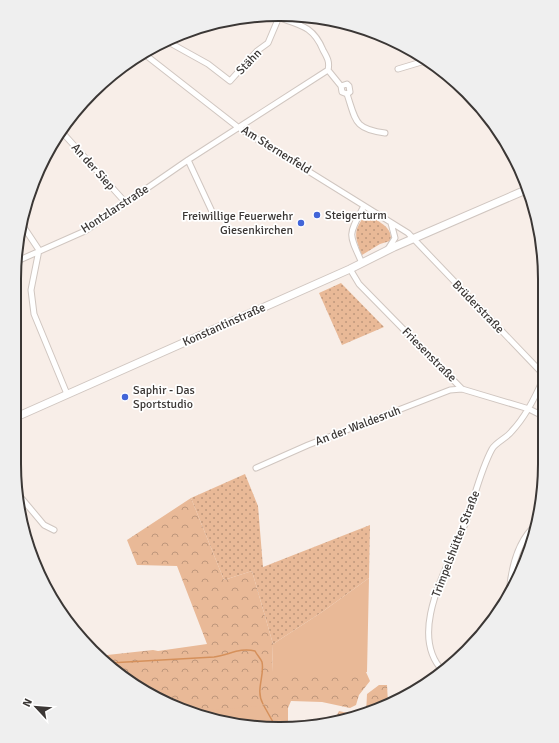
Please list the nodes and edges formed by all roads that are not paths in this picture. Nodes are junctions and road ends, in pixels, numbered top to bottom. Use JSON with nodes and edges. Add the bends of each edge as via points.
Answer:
{"nodes":[{"id":1,"x":277,"y":21,"type":"edge"},
{"id":2,"x":292,"y":22,"type":"edge"},
{"id":3,"x":173,"y":45,"type":"edge"},
{"id":4,"x":148,"y":57,"type":"edge"},
{"id":5,"x":419,"y":63,"type":"edge"},
{"id":6,"x":398,"y":69,"type":"dead end"},
{"id":7,"x":328,"y":70,"type":"junction"},
{"id":8,"x":341,"y":86,"type":"junction"},
{"id":9,"x":347,"y":94,"type":"junction"},
{"id":10,"x":240,"y":128,"type":"junction"},
{"id":11,"x":385,"y":133,"type":"dead end"},
{"id":12,"x":65,"y":136,"type":"edge"},
{"id":13,"x":188,"y":160,"type":"junction"},
{"id":14,"x":522,"y":192,"type":"edge"},
{"id":15,"x":126,"y":203,"type":"junction"},
{"id":16,"x":364,"y":206,"type":"junction"},
{"id":17,"x":215,"y":218,"type":"dead end"},
{"id":18,"x":391,"y":223,"type":"junction"},
{"id":19,"x":26,"y":231,"type":"edge"},
{"id":20,"x":414,"y":240,"type":"junction"},
{"id":21,"x":38,"y":250,"type":"junction"},
{"id":22,"x":387,"y":250,"type":"junction"},
{"id":23,"x":22,"y":258,"type":"edge"},
{"id":24,"x":362,"y":263,"type":"junction"},
{"id":25,"x":350,"y":269,"type":"junction"},
{"id":26,"x":538,"y":369,"type":"edge"},
{"id":27,"x":462,"y":389,"type":"junction"},
{"id":28,"x":538,"y":390,"type":"edge"},
{"id":29,"x":67,"y":394,"type":"junction"},
{"id":30,"x":529,"y":409,"type":"junction"},
{"id":31,"x":538,"y":414,"type":"edge"},
{"id":32,"x":21,"y":415,"type":"edge"},
{"id":33,"x":256,"y":468,"type":"dead end"},
{"id":34,"x":24,"y":501,"type":"edge"},
{"id":35,"x":54,"y":530,"type":"dead end"},
{"id":36,"x":528,"y":532,"type":"edge"},
{"id":37,"x":513,"y":570,"type":"joint"},
{"id":38,"x":512,"y":576,"type":"edge"},
{"id":39,"x":440,"y":667,"type":"edge"}],
"edges":[{"from":1,"to":3,"type":"street","name":"Stähn","via":[[268,43],[257,51],[230,81],[208,64]]},
{"from":2,"to":7,"type":"street","via":[[314,33],[330,64]]},
{"from":4,"to":10,"type":"street","name":"Am Sternenfeld"},
{"from":5,"to":6,"type":"street"},
{"from":7,"to":8,"type":"street"},
{"from":7,"to":10,"type":"street"},
{"from":8,"to":9,"type":"street","via":[[342,92]]},
{"from":8,"to":9,"type":"street","via":[[349,86]]},
{"from":9,"to":11,"type":"street","via":[[360,126],[368,131]]},
{"from":10,"to":13,"type":"street","name":"Hontzlarstraße"},
{"from":10,"to":16,"type":"street","name":"Am Sternenfeld"},
{"from":12,"to":15,"type":"street","name":"An der Siep"},
{"from":13,"to":15,"type":"street","name":"Hontzlarstraße"},
{"from":13,"to":17,"type":"street"},
{"from":14,"to":20,"type":"street","name":"Konstantinstraße"},
{"from":15,"to":21,"type":"street","name":"Hontzlarstraße","via":[[85,230]]},
{"from":16,"to":18,"type":"street","name":"Am Sternenfeld"},
{"from":16,"to":24,"type":"street","via":[[351,228],[350,237]]},
{"from":18,"to":20,"type":"street","name":"Am Sternenfeld","via":[[408,233]]},
{"from":18,"to":22,"type":"street","via":[[395,238]]},
{"from":19,"to":21,"type":"street"},
{"from":20,"to":22,"type":"street","name":"Konstantinstraße"},
{"from":20,"to":26,"type":"street","name":"Brüderstraße"},
{"from":21,"to":23,"type":"street","name":"Hontzlarstraße"},
{"from":21,"to":29,"type":"street","via":[[31,290],[34,314]]},
{"from":22,"to":24,"type":"street","name":"Konstantinstraße"},
{"from":24,"to":25,"type":"street","name":"Konstantinstraße"},
{"from":25,"to":27,"type":"street","name":"Friesenstraße","via":[[359,284]]},
{"from":25,"to":29,"type":"street","name":"Konstantinstraße"},
{"from":27,"to":30,"type":"street","name":"Friesenstraße"},
{"from":27,"to":33,"type":"street","name":"An der Waldesruh","via":[[450,390]]},
{"from":28,"to":30,"type":"street","name":"Trimpelshütter Straße"},
{"from":29,"to":32,"type":"street","name":"Konstantinstraße"},
{"from":30,"to":31,"type":"street","name":"Friesenstraße"},
{"from":30,"to":39,"type":"street","name":"Trimpelshütter Straße","via":[[512,431],[492,449],[433,602],[429,642],[432,655]]},
{"from":34,"to":35,"type":"street","via":[[44,525]]},
{"from":36,"to":37,"type":"street"},
{"from":37,"to":38,"type":"street"}]}
